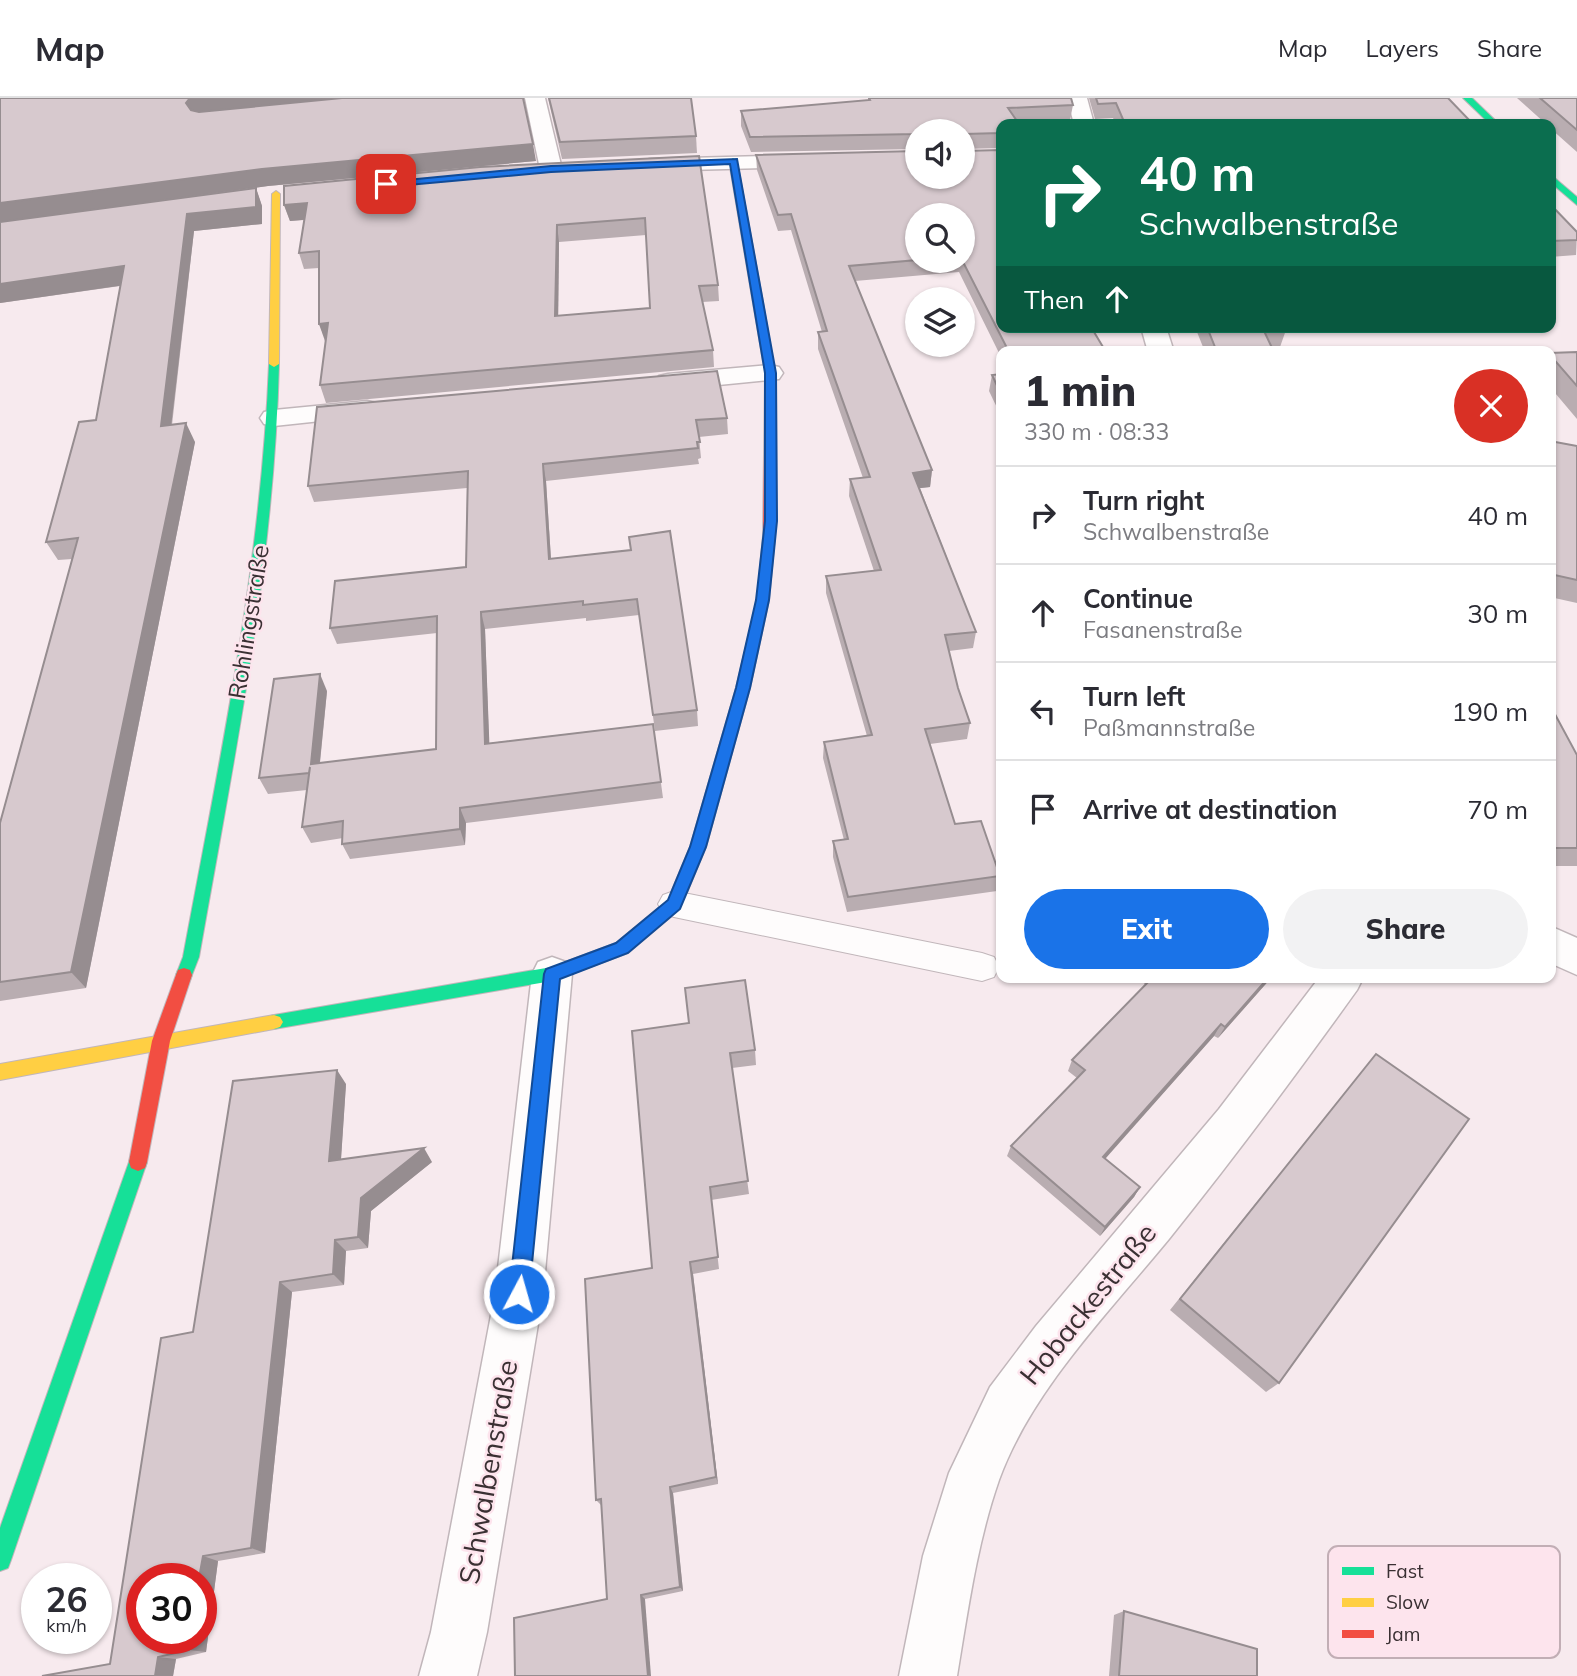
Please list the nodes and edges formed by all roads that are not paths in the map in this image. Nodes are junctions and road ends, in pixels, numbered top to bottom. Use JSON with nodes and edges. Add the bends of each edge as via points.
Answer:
{"nodes":[{"id":1,"x":535,"y":98,"type":"edge"},
{"id":2,"x":1077,"y":98,"type":"edge"},
{"id":3,"x":1468,"y":98,"type":"edge"},
{"id":4,"x":1083,"y":119,"type":"edge"},
{"id":5,"x":1490,"y":119,"type":"edge"},
{"id":6,"x":905,"y":158,"type":"edge"},
{"id":7,"x":733,"y":161,"type":"junction"},
{"id":8,"x":629,"y":166,"type":"edge"},
{"id":9,"x":577,"y":168,"type":"edge"},
{"id":10,"x":551,"y":169,"type":"junction"},
{"id":11,"x":523,"y":172,"type":"edge"},
{"id":12,"x":1556,"y":183,"type":"edge"},
{"id":13,"x":304,"y":192,"type":"edge"},
{"id":14,"x":276,"y":194,"type":"junction"},
{"id":15,"x":248,"y":198,"type":"edge"},
{"id":16,"x":1577,"y":202,"type":"edge"},
{"id":17,"x":770,"y":373,"type":"junction"},
{"id":18,"x":646,"y":384,"type":"edge"},
{"id":19,"x":398,"y":407,"type":"edge"},
{"id":20,"x":274,"y":418,"type":"junction"},
{"id":21,"x":674,"y":904,"type":"junction"},
{"id":22,"x":1556,"y":946,"type":"edge"},
{"id":23,"x":1577,"y":958,"type":"edge"},
{"id":24,"x":982,"y":967,"type":"dead end"},
{"id":25,"x":552,"y":974,"type":"junction"},
{"id":26,"x":1339,"y":983,"type":"edge"},
{"id":27,"x":161,"y":1041,"type":"junction"},
{"id":28,"x":0,"y":1072,"type":"edge"},
{"id":29,"x":0,"y":1560,"type":"edge"},
{"id":30,"x":448,"y":1676,"type":"edge"},
{"id":31,"x":928,"y":1676,"type":"edge"}],
"edges":[{"from":1,"to":10,"type":"street"},
{"from":2,"to":4,"type":"street"},
{"from":3,"to":5,"type":"street"},
{"from":6,"to":7,"type":"street"},
{"from":7,"to":8,"type":"street"},
{"from":7,"to":17,"type":"street"},
{"from":9,"to":10,"type":"street"},
{"from":10,"to":11,"type":"street"},
{"from":12,"to":16,"type":"street"},
{"from":13,"to":14,"type":"street"},
{"from":14,"to":15,"type":"street"},
{"from":14,"to":20,"type":"street","name":"Rohlingstraße"},
{"from":17,"to":18,"type":"street"},
{"from":17,"to":21,"type":"street","via":[[772,496],[763,600],[698,847]]},
{"from":19,"to":20,"type":"street"},
{"from":20,"to":27,"type":"street","name":"Rohlingstraße","via":[[260,565],[191,957]]},
{"from":21,"to":24,"type":"lane"},
{"from":21,"to":25,"type":"street","via":[[622,948]]},
{"from":22,"to":23,"type":"street"},
{"from":25,"to":27,"type":"street"},
{"from":25,"to":30,"type":"street","name":"Schwalbenstraße","via":[[519,1294]]},
{"from":26,"to":31,"type":"street","name":"Hobackestraße","via":[[1235,1123],[1054,1343],[1009,1405],[975,1473],[950,1556]]},
{"from":27,"to":28,"type":"street"},
{"from":27,"to":29,"type":"street","via":[[138,1164]]}]}
